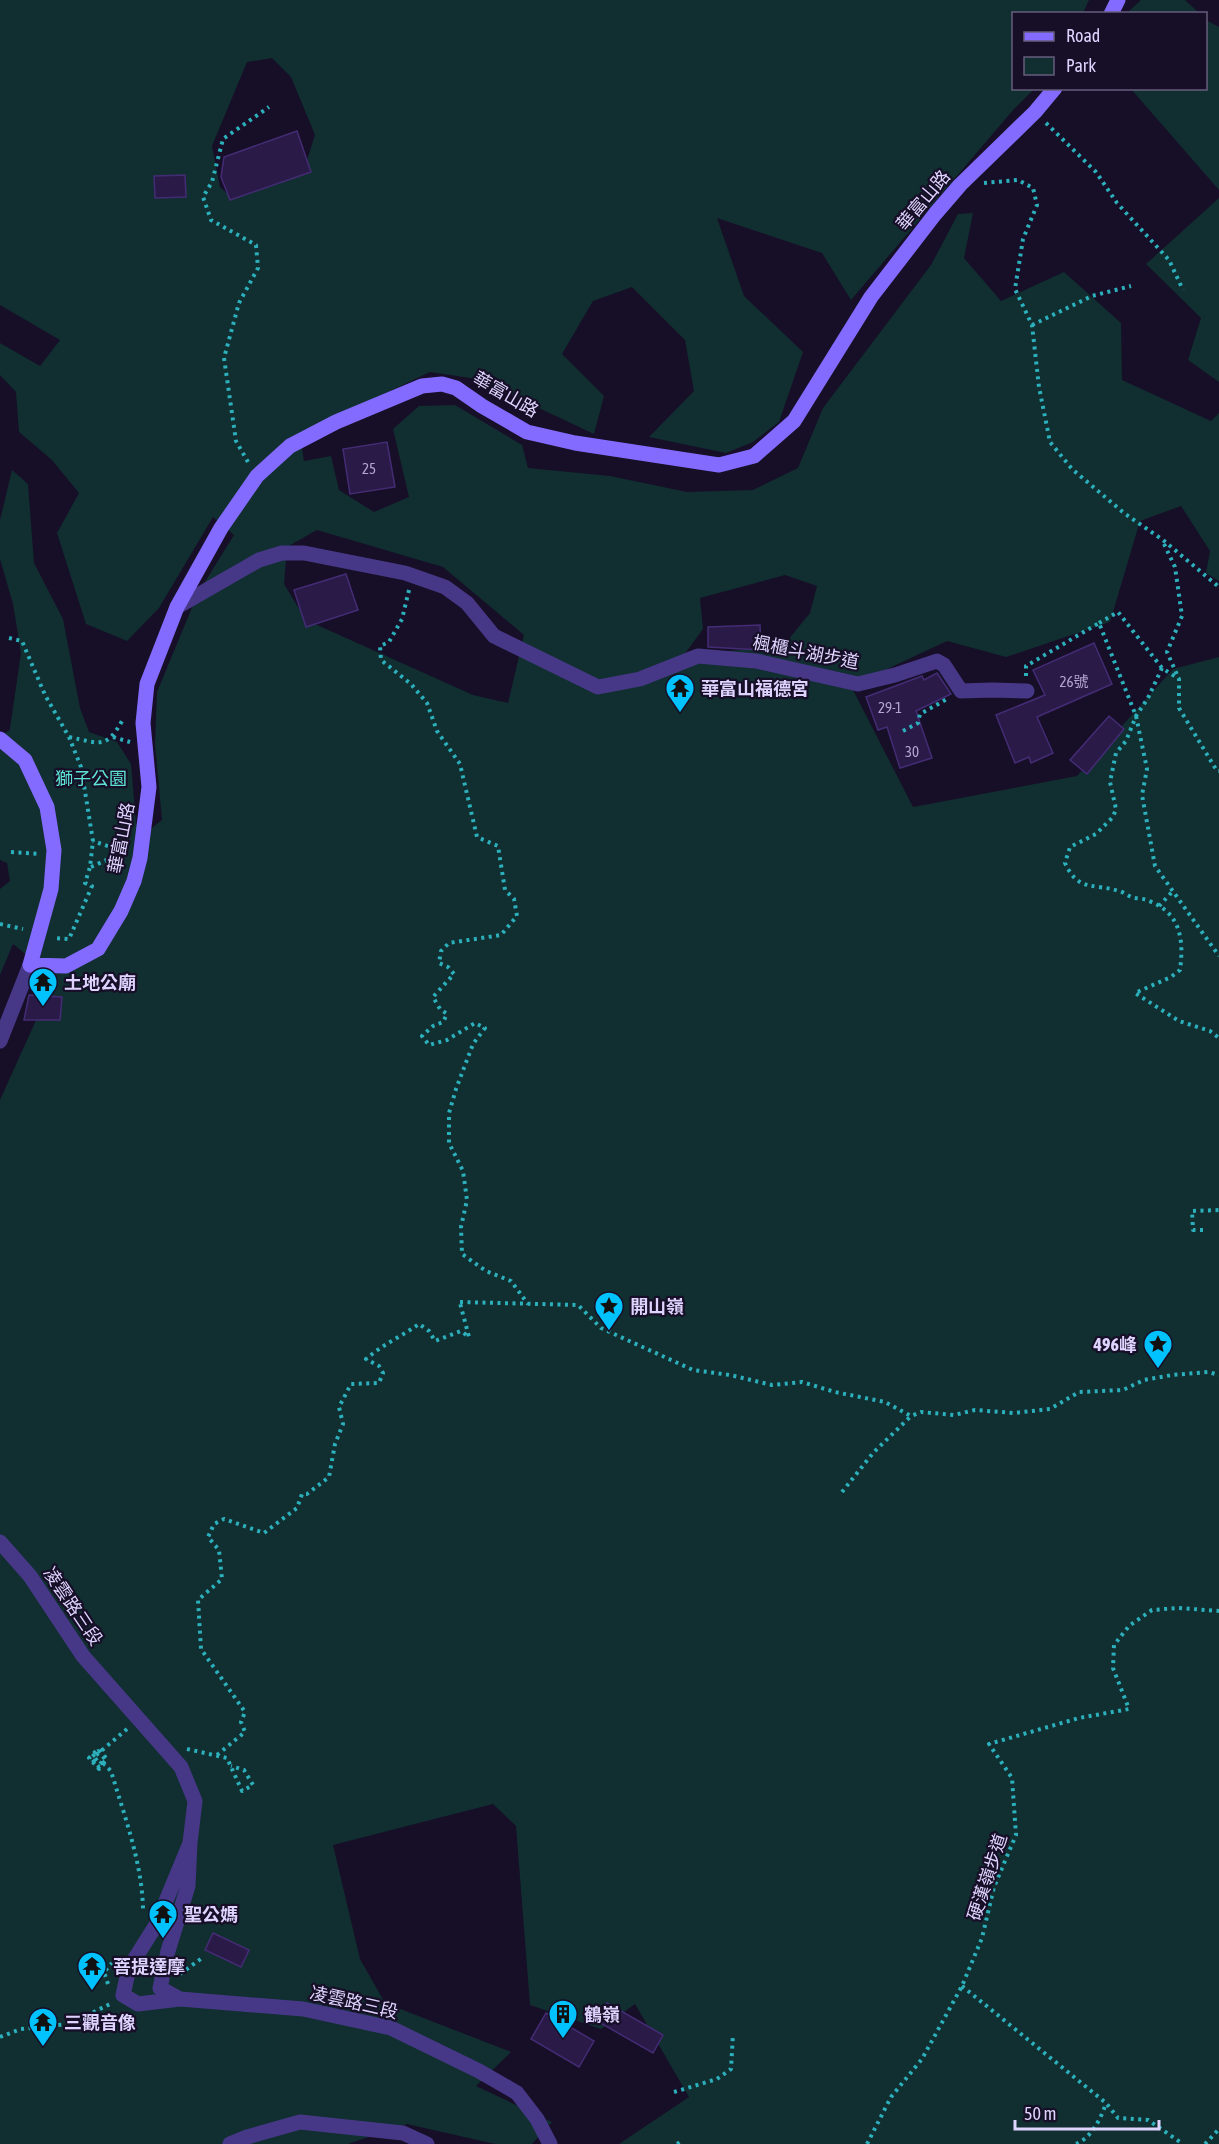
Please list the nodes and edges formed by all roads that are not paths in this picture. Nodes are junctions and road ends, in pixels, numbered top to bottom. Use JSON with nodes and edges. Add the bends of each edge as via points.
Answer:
{"nodes":[{"id":1,"x":1053,"y":90,"type":"edge"},
{"id":2,"x":177,"y":607,"type":"junction"},
{"id":3,"x":1027,"y":691,"type":"road end"},
{"id":4,"x":0,"y":738,"type":"edge"},
{"id":5,"x":30,"y":965,"type":"junction"},
{"id":6,"x":0,"y":1041,"type":"edge"},
{"id":7,"x":0,"y":1542,"type":"edge"},
{"id":8,"x":190,"y":1843,"type":"junction"},
{"id":9,"x":180,"y":1999,"type":"junction"},
{"id":10,"x":230,"y":2144,"type":"edge"},
{"id":11,"x":427,"y":2144,"type":"edge"},
{"id":12,"x":550,"y":2144,"type":"edge"}],
"edges":[{"from":1,"to":2,"type":"street","name":"華富山路","via":[[960,184],[871,297],[794,421],[754,456],[719,465],[576,443],[527,432],[456,387],[422,386],[290,446],[256,476],[221,528]]},
{"from":2,"to":3,"type":"street","name":"楓櫃斗湖步道","via":[[259,560],[282,553],[303,553],[412,575],[445,587],[467,603],[494,636],[598,687],[640,679],[698,656],[756,660],[858,684],[937,661],[961,691]]},
{"from":2,"to":5,"type":"street","name":"華富山路","via":[[147,684],[143,723],[149,788],[134,881],[98,950],[66,966]]},
{"from":4,"to":5,"type":"street","via":[[25,760],[47,807],[54,850],[51,889],[33,933]]},
{"from":5,"to":6,"type":"street"},
{"from":7,"to":8,"type":"street","name":"凌雲路三段","via":[[30,1576],[83,1656],[181,1767],[195,1801]]},
{"from":8,"to":9,"type":"street","name":"凌雲路三段","via":[[188,1886],[160,1988]]},
{"from":8,"to":9,"type":"street","name":"凌雲路三段","via":[[156,1925],[129,1968],[118,1999],[138,2004]]},
{"from":9,"to":12,"type":"street","name":"凌雲路三段","via":[[303,2009],[391,2028],[517,2093]]},
{"from":10,"to":11,"type":"street","via":[[300,2122],[403,2133]]}]}
